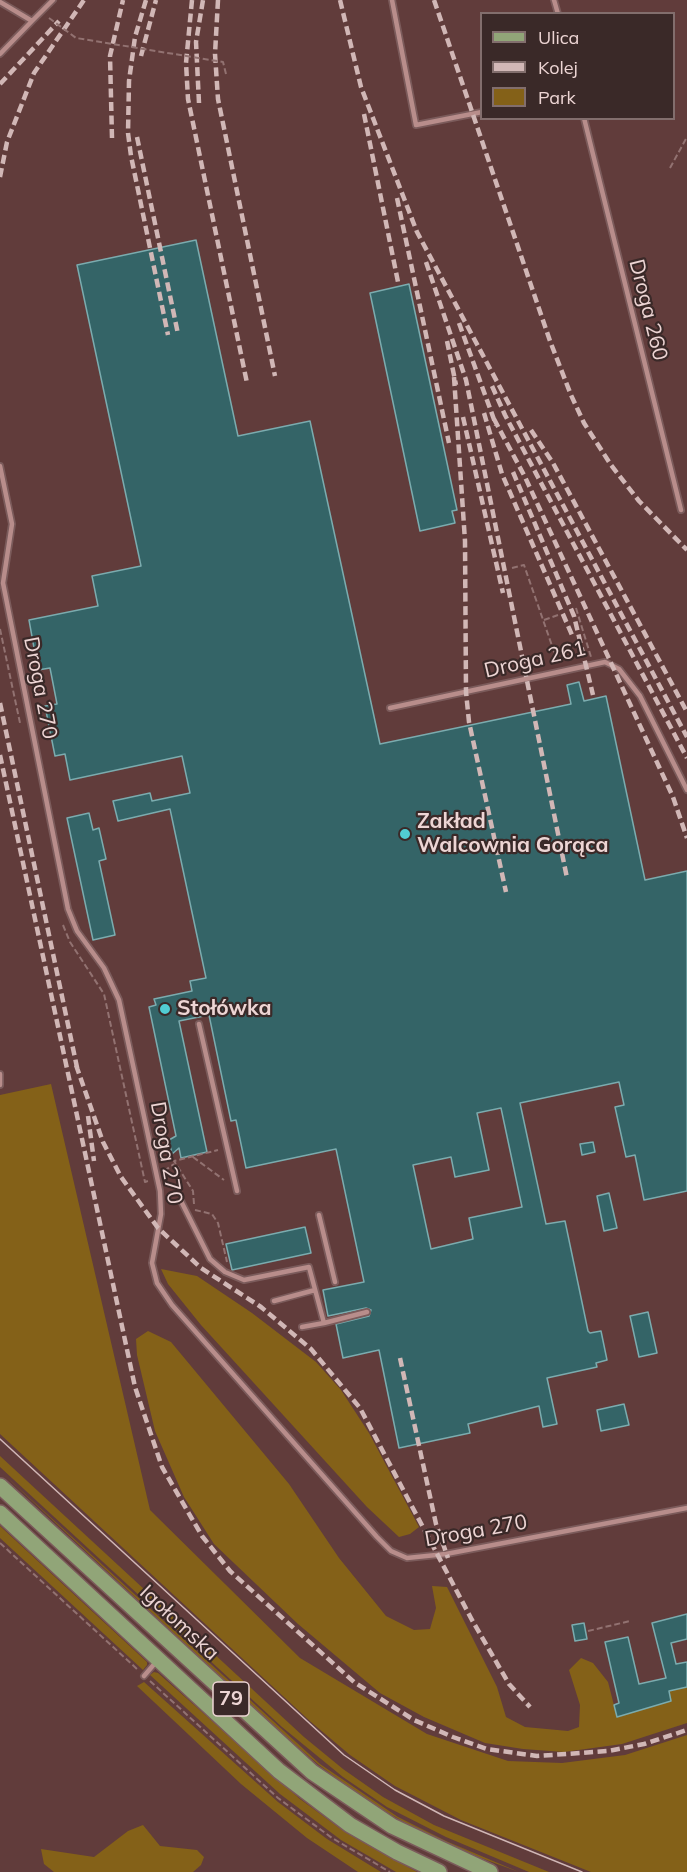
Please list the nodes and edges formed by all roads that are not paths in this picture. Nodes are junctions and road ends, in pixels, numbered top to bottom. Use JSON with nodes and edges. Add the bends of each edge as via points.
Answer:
{"nodes":[{"id":1,"x":53,"y":0,"type":"edge"},
{"id":2,"x":392,"y":0,"type":"edge"},
{"id":3,"x":0,"y":2,"type":"edge"},
{"id":4,"x":32,"y":21,"type":"junction"},
{"id":5,"x":0,"y":54,"type":"edge"},
{"id":6,"x":480,"y":112,"type":"edge"},
{"id":7,"x":584,"y":120,"type":"edge"},
{"id":8,"x":0,"y":466,"type":"edge"},
{"id":9,"x":681,"y":510,"type":"dead end"},
{"id":10,"x":390,"y":708,"type":"dead end"},
{"id":11,"x":687,"y":790,"type":"edge"},
{"id":12,"x":199,"y":1024,"type":"dead end"},
{"id":13,"x":0,"y":1074,"type":"edge"},
{"id":14,"x":0,"y":1085,"type":"edge"},
{"id":15,"x":236,"y":1190,"type":"road end"},
{"id":16,"x":181,"y":1201,"type":"dead end"},
{"id":17,"x":319,"y":1215,"type":"dead end"},
{"id":18,"x":335,"y":1282,"type":"dead end"},
{"id":19,"x":315,"y":1290,"type":"junction"},
{"id":20,"x":274,"y":1301,"type":"dead end"},
{"id":21,"x":367,"y":1312,"type":"dead end"},
{"id":22,"x":324,"y":1323,"type":"junction"},
{"id":23,"x":302,"y":1327,"type":"dead end"},
{"id":24,"x":0,"y":1486,"type":"edge"},
{"id":25,"x":687,"y":1508,"type":"edge"},
{"id":26,"x":0,"y":1513,"type":"edge"},
{"id":27,"x":158,"y":1660,"type":"junction"},
{"id":28,"x":144,"y":1676,"type":"road end"},
{"id":29,"x":439,"y":1872,"type":"edge"},
{"id":30,"x":490,"y":1872,"type":"edge"}],
"edges":[{"from":1,"to":4,"type":"lane"},
{"from":2,"to":6,"type":"lane","via":[[416,125]]},
{"from":3,"to":4,"type":"lane"},
{"from":4,"to":5,"type":"lane"},
{"from":7,"to":9,"type":"lane","name":"Droga 260"},
{"from":8,"to":25,"type":"lane","name":"Droga 270","via":[[12,524],[3,583],[68,909],[119,1000],[160,1191],[161,1214],[152,1263],[157,1283],[172,1305],[376,1537],[391,1551],[407,1558]]},
{"from":10,"to":11,"type":"lane","name":"Droga 261","via":[[605,662],[619,669],[640,696]]},
{"from":12,"to":15,"type":"lane"},
{"from":13,"to":14,"type":"lane"},
{"from":16,"to":19,"type":"lane","via":[[210,1259],[225,1272],[244,1280],[309,1267]]},
{"from":17,"to":18,"type":"lane"},
{"from":19,"to":20,"type":"lane"},
{"from":19,"to":22,"type":"lane"},
{"from":21,"to":22,"type":"lane"},
{"from":22,"to":23,"type":"lane"},
{"from":24,"to":30,"type":"main road","name":"Igołomska","number":"79","via":[[312,1772],[392,1826]]},
{"from":26,"to":27,"type":"main road","name":"Igołomska","number":"79"},
{"from":27,"to":28,"type":"lane"},
{"from":27,"to":29,"type":"main road","name":"Igołomska","number":"79","via":[[279,1771],[327,1809],[388,1848]]}]}
